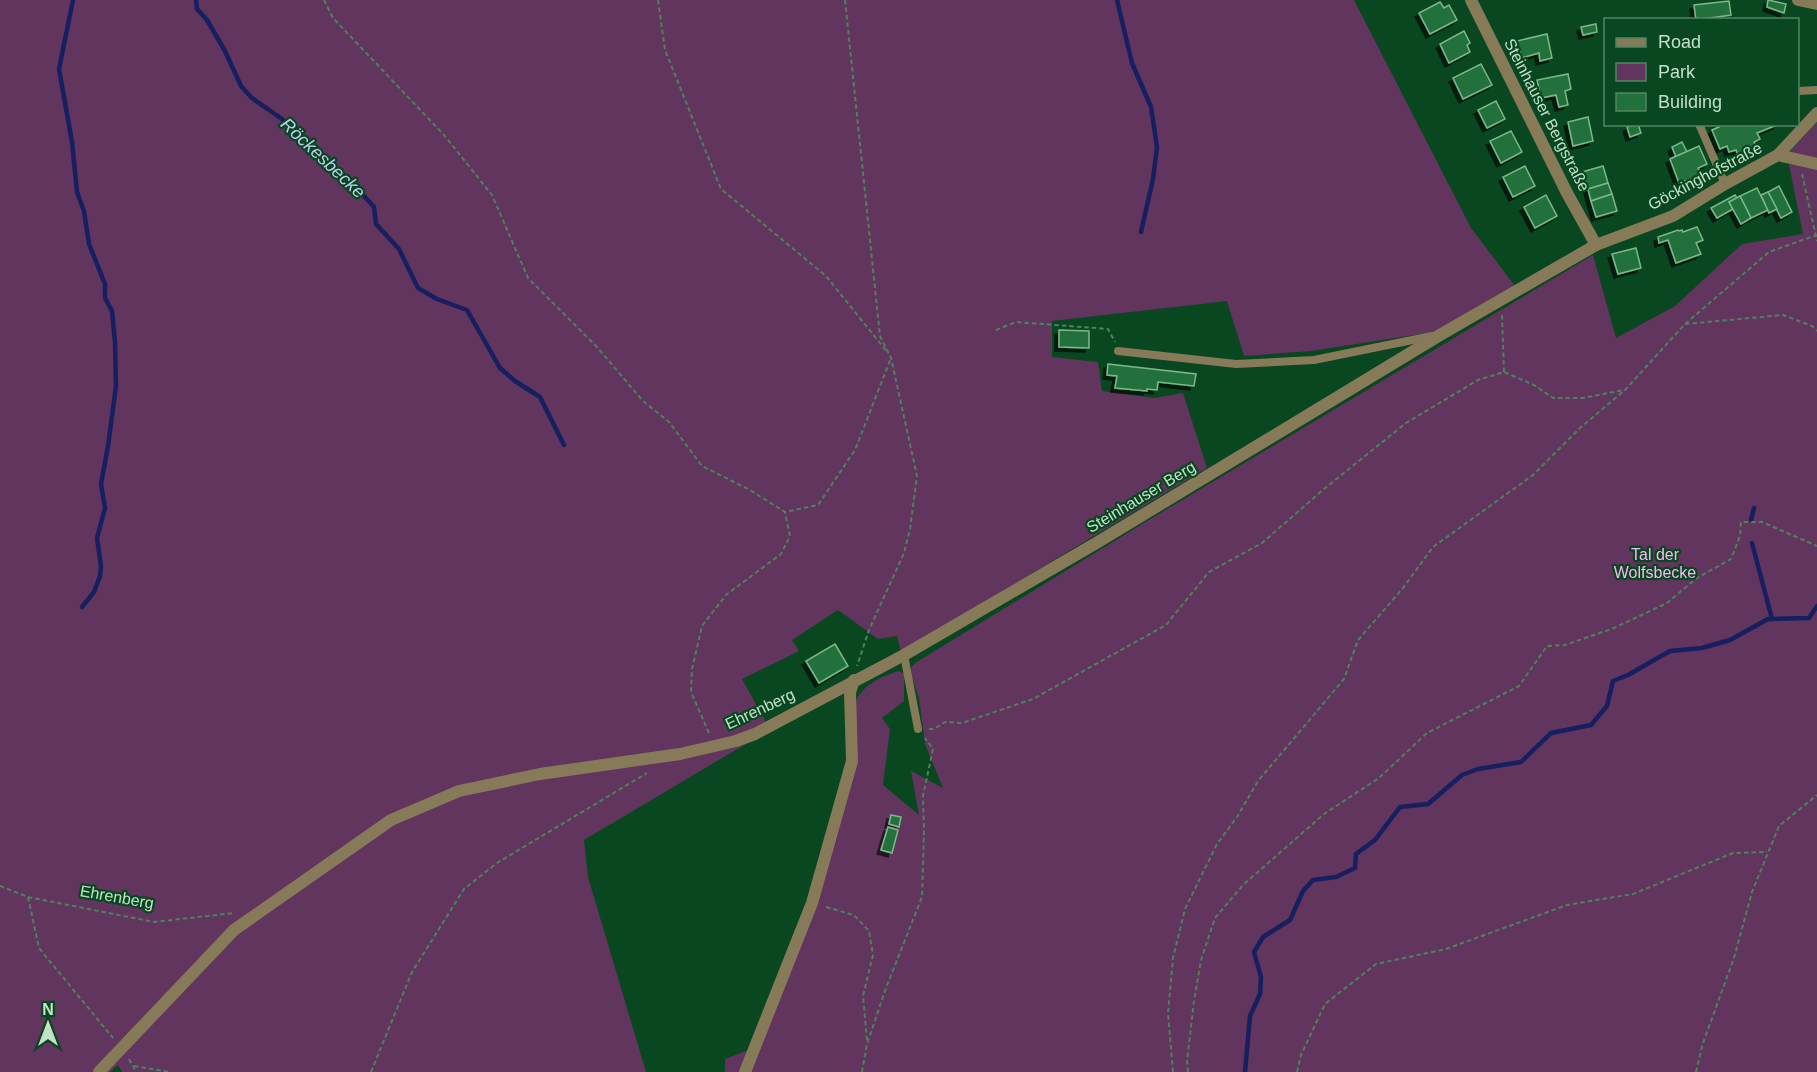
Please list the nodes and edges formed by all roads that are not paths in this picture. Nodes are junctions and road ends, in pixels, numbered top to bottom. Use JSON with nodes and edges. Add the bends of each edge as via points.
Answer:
{"nodes":[{"id":1,"x":1471,"y":0,"type":"edge"},
{"id":2,"x":1797,"y":0,"type":"edge"},
{"id":3,"x":1817,"y":4,"type":"edge"},
{"id":4,"x":1817,"y":90,"type":"edge"},
{"id":5,"x":1799,"y":91,"type":"edge"},
{"id":6,"x":1817,"y":113,"type":"edge"},
{"id":7,"x":1700,"y":126,"type":"edge"},
{"id":8,"x":1778,"y":155,"type":"junction"},
{"id":9,"x":1817,"y":164,"type":"edge"},
{"id":10,"x":1725,"y":184,"type":"junction"},
{"id":11,"x":1595,"y":246,"type":"junction"},
{"id":12,"x":1440,"y":335,"type":"junction"},
{"id":13,"x":1119,"y":351,"type":"road end"},
{"id":14,"x":904,"y":655,"type":"junction"},
{"id":15,"x":854,"y":680,"type":"junction"},
{"id":16,"x":918,"y":729,"type":"road end"},
{"id":17,"x":99,"y":1072,"type":"edge"},
{"id":18,"x":745,"y":1072,"type":"edge"}],
"edges":[{"from":1,"to":11,"type":"street","name":"Steinhauser Bergstraße"},
{"from":2,"to":3,"type":"street"},
{"from":4,"to":5,"type":"lane"},
{"from":6,"to":8,"type":"street","name":"Göckinghofstraße"},
{"from":7,"to":10,"type":"lane"},
{"from":8,"to":9,"type":"street"},
{"from":8,"to":10,"type":"street","name":"Göckinghofstraße"},
{"from":10,"to":11,"type":"street","name":"Göckinghofstraße","via":[[1673,216]]},
{"from":11,"to":12,"type":"street","name":"Steinhauser Berg"},
{"from":12,"to":13,"type":"lane","name":"Steinhauser Berg","via":[[1314,360],[1236,364]]},
{"from":12,"to":14,"type":"street","name":"Steinhauser Berg"},
{"from":14,"to":15,"type":"street","name":"Steinhauser Berg"},
{"from":14,"to":16,"type":"lane"},
{"from":15,"to":17,"type":"street","name":"Ehrenberg","via":[[736,741],[459,791],[391,820],[234,930]]},
{"from":15,"to":18,"type":"street","via":[[850,692],[852,761],[812,903]]}]}
